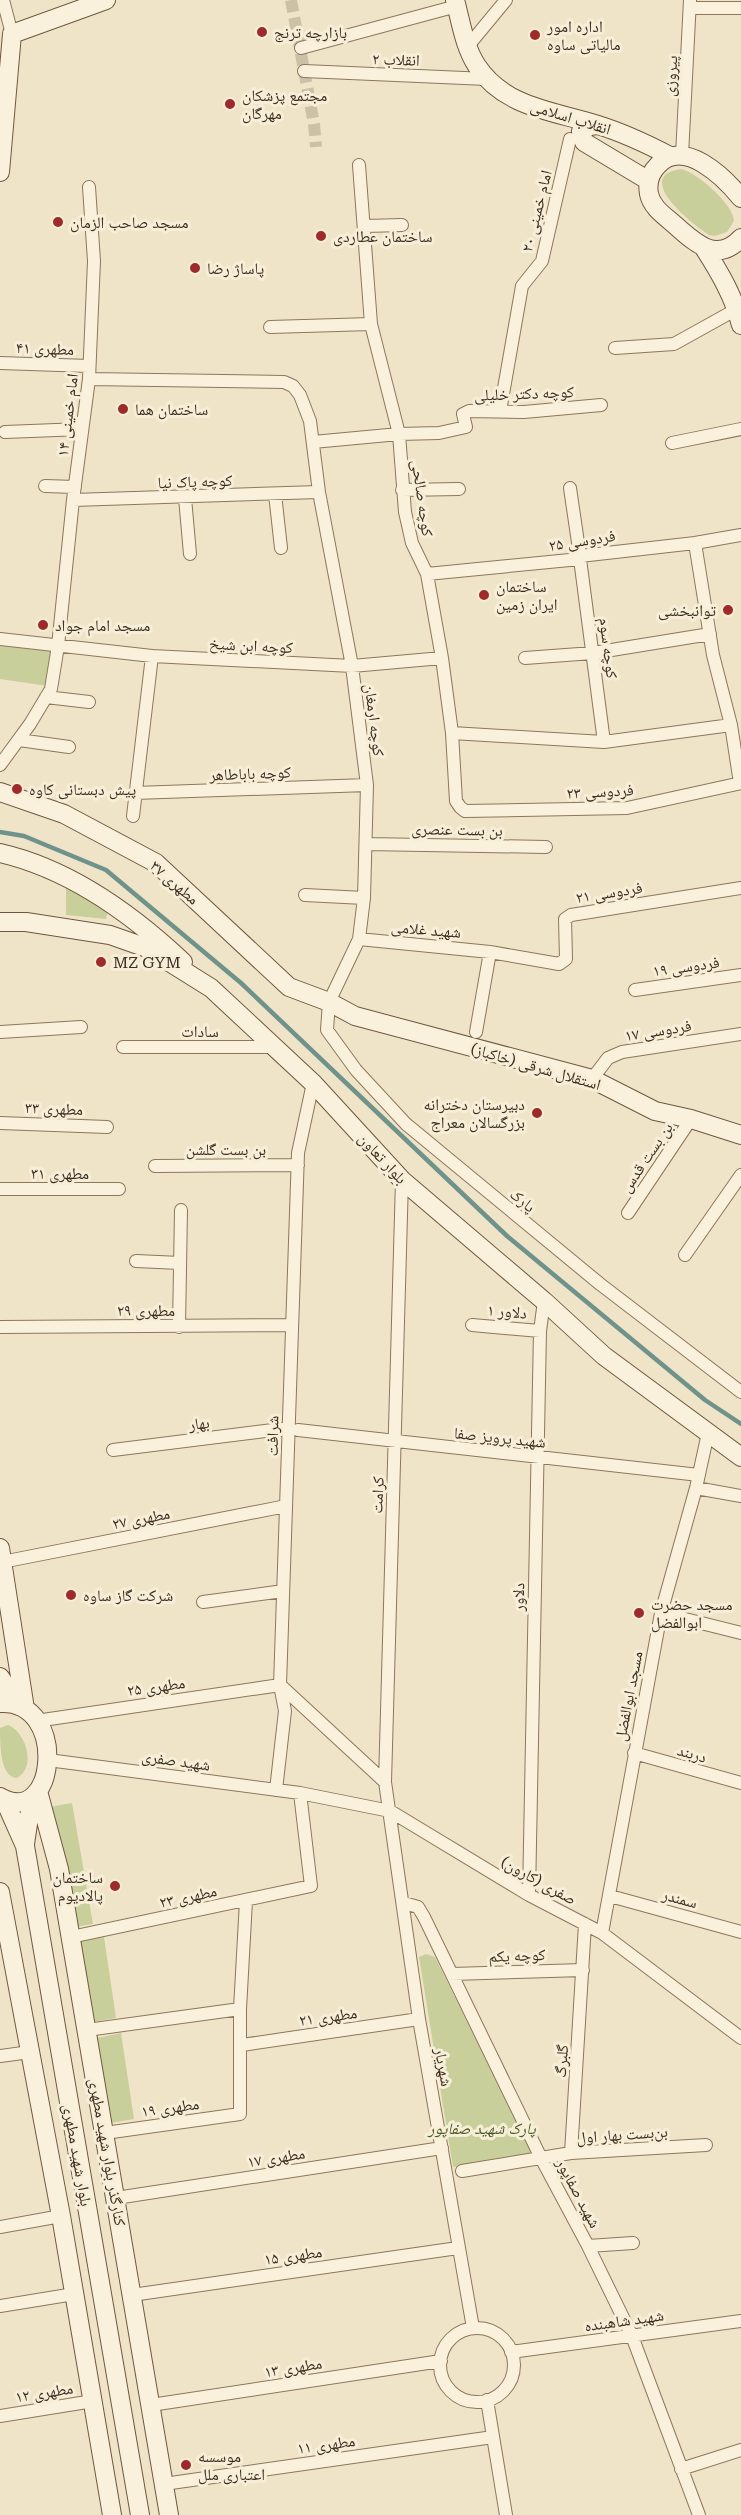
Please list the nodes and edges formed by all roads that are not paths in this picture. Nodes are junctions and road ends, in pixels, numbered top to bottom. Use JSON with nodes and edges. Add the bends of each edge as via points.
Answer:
{"nodes":[{"id":1,"x":3,"y":0,"type":"edge"},
{"id":2,"x":106,"y":0,"type":"edge"},
{"id":3,"x":506,"y":0,"type":"edge"},
{"id":4,"x":456,"y":3,"type":"edge"},
{"id":5,"x":691,"y":4,"type":"edge"},
{"id":6,"x":741,"y":8,"type":"edge"},
{"id":7,"x":12,"y":34,"type":"junction"},
{"id":8,"x":468,"y":46,"type":"junction"},
{"id":9,"x":301,"y":48,"type":"dead end"},
{"id":10,"x":304,"y":71,"type":"dead end"},
{"id":11,"x":487,"y":79,"type":"junction"},
{"id":12,"x":598,"y":125,"type":"junction"},
{"id":13,"x":570,"y":139,"type":"dead end"},
{"id":14,"x":676,"y":155,"type":"junction"},
{"id":15,"x":359,"y":165,"type":"dead end"},
{"id":16,"x":1,"y":172,"type":"edge"},
{"id":17,"x":649,"y":181,"type":"junction"},
{"id":18,"x":89,"y":187,"type":"dead end"},
{"id":19,"x":740,"y":196,"type":"edge"},
{"id":20,"x":402,"y":225,"type":"dead end"},
{"id":21,"x":365,"y":226,"type":"junction"},
{"id":22,"x":739,"y":246,"type":"edge"},
{"id":23,"x":704,"y":248,"type":"junction"},
{"id":24,"x":739,"y":317,"type":"edge"},
{"id":25,"x":371,"y":324,"type":"junction"},
{"id":26,"x":270,"y":327,"type":"dead end"},
{"id":27,"x":615,"y":348,"type":"dead end"},
{"id":28,"x":0,"y":363,"type":"edge"},
{"id":29,"x":89,"y":373,"type":"junction"},
{"id":30,"x":601,"y":405,"type":"dead end"},
{"id":31,"x":500,"y":411,"type":"junction"},
{"id":32,"x":82,"y":429,"type":"junction"},
{"id":33,"x":741,"y":429,"type":"edge"},
{"id":34,"x":4,"y":432,"type":"dead end"},
{"id":35,"x":399,"y":434,"type":"junction"},
{"id":36,"x":312,"y":440,"type":"junction"},
{"id":37,"x":672,"y":443,"type":"dead end"},
{"id":38,"x":45,"y":486,"type":"dead end"},
{"id":39,"x":570,"y":488,"type":"dead end"},
{"id":40,"x":459,"y":489,"type":"dead end"},
{"id":41,"x":402,"y":490,"type":"junction"},
{"id":42,"x":319,"y":492,"type":"junction"},
{"id":43,"x":74,"y":494,"type":"junction"},
{"id":44,"x":275,"y":494,"type":"junction"},
{"id":45,"x":185,"y":498,"type":"junction"},
{"id":46,"x":741,"y":535,"type":"edge"},
{"id":47,"x":695,"y":543,"type":"junction"},
{"id":48,"x":281,"y":548,"type":"dead end"},
{"id":49,"x":190,"y":554,"type":"dead end"},
{"id":50,"x":580,"y":558,"type":"junction"},
{"id":51,"x":427,"y":574,"type":"junction"},
{"id":52,"x":710,"y":634,"type":"junction"},
{"id":53,"x":0,"y":639,"type":"edge"},
{"id":54,"x":58,"y":646,"type":"junction"},
{"id":55,"x":593,"y":653,"type":"junction"},
{"id":56,"x":152,"y":656,"type":"junction"},
{"id":57,"x":442,"y":658,"type":"junction"},
{"id":58,"x":525,"y":658,"type":"dead end"},
{"id":59,"x":351,"y":666,"type":"junction"},
{"id":60,"x":46,"y":697,"type":"junction"},
{"id":61,"x":89,"y":702,"type":"dead end"},
{"id":62,"x":731,"y":725,"type":"junction"},
{"id":63,"x":452,"y":733,"type":"junction"},
{"id":64,"x":19,"y":740,"type":"junction"},
{"id":65,"x":604,"y":742,"type":"junction"},
{"id":66,"x":69,"y":747,"type":"dead end"},
{"id":67,"x":0,"y":765,"type":"edge"},
{"id":68,"x":740,"y":783,"type":"edge"},
{"id":69,"x":367,"y":785,"type":"junction"},
{"id":70,"x":0,"y":792,"type":"edge"},
{"id":71,"x":135,"y":793,"type":"junction"},
{"id":72,"x":460,"y":807,"type":"joint"},
{"id":73,"x":132,"y":816,"type":"dead end"},
{"id":74,"x":366,"y":844,"type":"junction"},
{"id":75,"x":546,"y":847,"type":"dead end"},
{"id":76,"x":0,"y":853,"type":"edge"},
{"id":77,"x":741,"y":888,"type":"edge"},
{"id":78,"x":305,"y":895,"type":"dead end"},
{"id":79,"x":364,"y":898,"type":"junction"},
{"id":80,"x":0,"y":922,"type":"edge"},
{"id":81,"x":359,"y":939,"type":"junction"},
{"id":82,"x":490,"y":952,"type":"junction"},
{"id":83,"x":741,"y":975,"type":"edge"},
{"id":84,"x":211,"y":988,"type":"junction"},
{"id":85,"x":635,"y":990,"type":"dead end"},
{"id":86,"x":329,"y":1002,"type":"junction"},
{"id":87,"x":81,"y":1027,"type":"dead end"},
{"id":88,"x":0,"y":1032,"type":"edge"},
{"id":89,"x":476,"y":1032,"type":"dead end"},
{"id":90,"x":741,"y":1034,"type":"edge"},
{"id":91,"x":123,"y":1047,"type":"dead end"},
{"id":92,"x":277,"y":1047,"type":"junction"},
{"id":93,"x":592,"y":1079,"type":"junction"},
{"id":94,"x":313,"y":1083,"type":"junction"},
{"id":95,"x":691,"y":1119,"type":"junction"},
{"id":96,"x":0,"y":1123,"type":"edge"},
{"id":97,"x":107,"y":1126,"type":"dead end"},
{"id":98,"x":741,"y":1135,"type":"edge"},
{"id":99,"x":298,"y":1165,"type":"junction"},
{"id":100,"x":155,"y":1166,"type":"dead end"},
{"id":101,"x":741,"y":1175,"type":"edge"},
{"id":102,"x":402,"y":1180,"type":"junction"},
{"id":103,"x":0,"y":1189,"type":"edge"},
{"id":104,"x":119,"y":1189,"type":"dead end"},
{"id":105,"x":181,"y":1210,"type":"dead end"},
{"id":106,"x":628,"y":1213,"type":"dead end"},
{"id":107,"x":685,"y":1255,"type":"dead end"},
{"id":108,"x":136,"y":1261,"type":"dead end"},
{"id":109,"x":180,"y":1263,"type":"junction"},
{"id":110,"x":544,"y":1301,"type":"junction"},
{"id":111,"x":292,"y":1325,"type":"junction"},
{"id":112,"x":472,"y":1325,"type":"dead end"},
{"id":113,"x":0,"y":1327,"type":"edge"},
{"id":114,"x":179,"y":1327,"type":"junction"},
{"id":115,"x":540,"y":1331,"type":"junction"},
{"id":116,"x":741,"y":1392,"type":"edge"},
{"id":117,"x":293,"y":1429,"type":"junction"},
{"id":118,"x":708,"y":1433,"type":"junction"},
{"id":119,"x":395,"y":1441,"type":"junction"},
{"id":120,"x":113,"y":1450,"type":"dead end"},
{"id":121,"x":537,"y":1458,"type":"junction"},
{"id":122,"x":741,"y":1458,"type":"edge"},
{"id":123,"x":699,"y":1475,"type":"junction"},
{"id":124,"x":696,"y":1488,"type":"junction"},
{"id":125,"x":741,"y":1496,"type":"edge"},
{"id":126,"x":286,"y":1506,"type":"junction"},
{"id":127,"x":1,"y":1555,"type":"edge"},
{"id":128,"x":283,"y":1591,"type":"junction"},
{"id":129,"x":203,"y":1602,"type":"dead end"},
{"id":130,"x":661,"y":1613,"type":"junction"},
{"id":131,"x":741,"y":1633,"type":"edge"},
{"id":132,"x":0,"y":1677,"type":"edge"},
{"id":133,"x":280,"y":1685,"type":"junction"},
{"id":134,"x":20,"y":1709,"type":"edge"},
{"id":135,"x":634,"y":1754,"type":"junction"},
{"id":136,"x":48,"y":1760,"type":"junction"},
{"id":137,"x":386,"y":1782,"type":"junction"},
{"id":138,"x":741,"y":1784,"type":"edge"},
{"id":139,"x":276,"y":1790,"type":"junction"},
{"id":140,"x":300,"y":1793,"type":"junction"},
{"id":141,"x":35,"y":1794,"type":"junction"},
{"id":142,"x":2,"y":1798,"type":"edge"},
{"id":143,"x":390,"y":1811,"type":"junction"},
{"id":144,"x":25,"y":1846,"type":"junction"},
{"id":145,"x":0,"y":1892,"type":"edge"},
{"id":146,"x":529,"y":1895,"type":"junction"},
{"id":147,"x":610,"y":1896,"type":"junction"},
{"id":148,"x":246,"y":1901,"type":"junction"},
{"id":149,"x":404,"y":1903,"type":"junction"},
{"id":150,"x":585,"y":1924,"type":"junction"},
{"id":151,"x":741,"y":1932,"type":"edge"},
{"id":152,"x":602,"y":1933,"type":"junction"},
{"id":153,"x":71,"y":1937,"type":"junction"},
{"id":154,"x":583,"y":1970,"type":"junction"},
{"id":155,"x":452,"y":1974,"type":"junction"},
{"id":156,"x":240,"y":2009,"type":"junction"},
{"id":157,"x":420,"y":2019,"type":"junction"},
{"id":158,"x":87,"y":2030,"type":"junction"},
{"id":159,"x":741,"y":2038,"type":"edge"},
{"id":160,"x":242,"y":2045,"type":"junction"},
{"id":161,"x":30,"y":2052,"type":"junction"},
{"id":162,"x":0,"y":2056,"type":"edge"},
{"id":163,"x":105,"y":2133,"type":"junction"},
{"id":164,"x":706,"y":2145,"type":"dead end"},
{"id":165,"x":441,"y":2148,"type":"junction"},
{"id":166,"x":571,"y":2153,"type":"junction"},
{"id":167,"x":541,"y":2158,"type":"junction"},
{"id":168,"x":462,"y":2171,"type":"dead end"},
{"id":169,"x":116,"y":2198,"type":"junction"},
{"id":170,"x":61,"y":2216,"type":"junction"},
{"id":171,"x":0,"y":2227,"type":"edge"},
{"id":172,"x":633,"y":2243,"type":"dead end"},
{"id":173,"x":588,"y":2246,"type":"junction"},
{"id":174,"x":458,"y":2248,"type":"junction"},
{"id":175,"x":74,"y":2294,"type":"junction"},
{"id":176,"x":132,"y":2295,"type":"junction"},
{"id":177,"x":0,"y":2306,"type":"edge"},
{"id":178,"x":741,"y":2321,"type":"edge"},
{"id":179,"x":473,"y":2328,"type":"junction"},
{"id":180,"x":632,"y":2336,"type":"junction"},
{"id":181,"x":512,"y":2352,"type":"junction"},
{"id":182,"x":441,"y":2361,"type":"junction"},
{"id":183,"x":487,"y":2400,"type":"junction"},
{"id":184,"x":93,"y":2401,"type":"junction"},
{"id":185,"x":151,"y":2405,"type":"junction"},
{"id":186,"x":0,"y":2416,"type":"edge"},
{"id":187,"x":493,"y":2437,"type":"junction"},
{"id":188,"x":741,"y":2450,"type":"edge"},
{"id":189,"x":681,"y":2469,"type":"junction"},
{"id":190,"x":164,"y":2484,"type":"junction"},
{"id":191,"x":112,"y":2515,"type":"edge"},
{"id":192,"x":140,"y":2515,"type":"edge"},
{"id":193,"x":170,"y":2515,"type":"edge"},
{"id":194,"x":506,"y":2515,"type":"edge"},
{"id":195,"x":697,"y":2515,"type":"edge"}],
"edges":[{"from":1,"to":7,"type":"street"},
{"from":2,"to":7,"type":"street"},
{"from":3,"to":8,"type":"street"},
{"from":4,"to":8,"type":"street","name":"انقلاب اسلامی"},
{"from":4,"to":9,"type":"street"},
{"from":5,"to":6,"type":"street"},
{"from":5,"to":14,"type":"street","name":"پیروزی"},
{"from":7,"to":16,"type":"street"},
{"from":8,"to":11,"type":"street","name":"انقلاب اسلامی"},
{"from":10,"to":11,"type":"street","name":"انقلاب ۲"},
{"from":11,"to":12,"type":"street","name":"انقلاب اسلامی","via":[[517,100]]},
{"from":12,"to":14,"type":"street","name":"انقلاب اسلامی"},
{"from":12,"to":17,"type":"street","via":[[580,132],[584,142]]},
{"from":13,"to":31,"type":"street","name":"امام خمینی ۲۰","via":[[542,261],[522,286]]},
{"from":14,"to":17,"type":"street","via":[[660,162]]},
{"from":14,"to":19,"type":"street","name":"انقلاب اسلامی","via":[[702,162]]},
{"from":15,"to":21,"type":"street","name":"کوچه صالحی"},
{"from":17,"to":23,"type":"street","via":[[652,203]]},
{"from":18,"to":29,"type":"street","name":"امام خمینی ۱۴","via":[[94,261]]},
{"from":20,"to":21,"type":"street"},
{"from":21,"to":25,"type":"street","name":"کوچه صالحی"},
{"from":22,"to":23,"type":"street"},
{"from":23,"to":24,"type":"street","via":[[722,276]]},
{"from":24,"to":27,"type":"street","via":[[674,344]]},
{"from":25,"to":26,"type":"street"},
{"from":25,"to":35,"type":"street","name":"کوچه صالحی"},
{"from":28,"to":29,"type":"street","name":"مطهری ۴۱"},
{"from":29,"to":32,"type":"street","name":"امام خمینی ۱۴"},
{"from":29,"to":36,"type":"street","name":"مطهری ۴۱","via":[[284,382],[300,395]]},
{"from":30,"to":31,"type":"street","name":"کوچه دکتر خلیلی"},
{"from":31,"to":35,"type":"street","name":"کوچه دکتر خلیلی","via":[[469,411],[463,414],[466,428]]},
{"from":32,"to":34,"type":"street"},
{"from":32,"to":43,"type":"street","name":"امام خمینی ۱۴"},
{"from":33,"to":37,"type":"street"},
{"from":35,"to":36,"type":"street"},
{"from":35,"to":41,"type":"street","name":"کوچه صالحی"},
{"from":36,"to":42,"type":"street","name":"کوچه ارمغان"},
{"from":38,"to":43,"type":"street","name":"کوچه پاک نیا"},
{"from":39,"to":50,"type":"street","name":"کوچه سوم"},
{"from":40,"to":41,"type":"street"},
{"from":41,"to":51,"type":"street","name":"کوچه صالحی","via":[[412,543]]},
{"from":42,"to":44,"type":"street","name":"کوچه پاک نیا"},
{"from":42,"to":59,"type":"street","name":"کوچه ارمغان"},
{"from":43,"to":45,"type":"street","name":"کوچه پاک نیا"},
{"from":43,"to":54,"type":"street","name":"امام خمینی ۱۴"},
{"from":44,"to":45,"type":"street","name":"کوچه پاک نیا"},
{"from":44,"to":48,"type":"street"},
{"from":45,"to":49,"type":"street"},
{"from":46,"to":47,"type":"street","name":"فردوسی ۲۵"},
{"from":47,"to":50,"type":"street","name":"فردوسی ۲۵"},
{"from":47,"to":52,"type":"street"},
{"from":50,"to":51,"type":"street","name":"فردوسی ۲۵"},
{"from":50,"to":55,"type":"street","name":"کوچه سوم"},
{"from":51,"to":57,"type":"street","name":"کوچه صالحی"},
{"from":52,"to":55,"type":"street"},
{"from":52,"to":62,"type":"street"},
{"from":53,"to":54,"type":"street","name":"کوچه ابن شیخ"},
{"from":54,"to":56,"type":"street","name":"کوچه ابن شیخ"},
{"from":54,"to":60,"type":"street","name":"امام خمینی ۱۴","via":[[51,689]]},
{"from":55,"to":58,"type":"street"},
{"from":55,"to":65,"type":"street","name":"کوچه سوم"},
{"from":56,"to":59,"type":"street","name":"کوچه ابن شیخ"},
{"from":56,"to":71,"type":"street"},
{"from":57,"to":59,"type":"street","name":"کوچه ابن شیخ"},
{"from":57,"to":63,"type":"street","name":"کوچه صالحی"},
{"from":59,"to":69,"type":"street","name":"کوچه ارمغان"},
{"from":60,"to":61,"type":"street"},
{"from":60,"to":64,"type":"street","name":"امام خمینی ۱۴"},
{"from":62,"to":65,"type":"street"},
{"from":62,"to":68,"type":"street"},
{"from":63,"to":65,"type":"street"},
{"from":63,"to":72,"type":"street","name":"کوچه صالحی","via":[[456,801]]},
{"from":64,"to":66,"type":"street"},
{"from":64,"to":67,"type":"street","name":"امام خمینی ۱۴"},
{"from":68,"to":72,"type":"street","name":"فردوسی ۲۳","via":[[627,808],[465,811]]},
{"from":69,"to":71,"type":"street","name":"کوچه باباطاهر"},
{"from":69,"to":74,"type":"street","name":"کوچه ارمغان"},
{"from":70,"to":86,"type":"street","name":"مطهری ۳۷","via":[[64,814],[156,863],[290,987]]},
{"from":71,"to":73,"type":"street"},
{"from":74,"to":75,"type":"street","name":"بن بست عنصری"},
{"from":74,"to":79,"type":"street","name":"کوچه ارمغان"},
{"from":76,"to":84,"type":"street","via":[[52,870],[104,899],[154,934]]},
{"from":77,"to":82,"type":"street","name":"فردوسی ۲۱","via":[[571,915],[566,919],[566,958],[559,964]]},
{"from":78,"to":79,"type":"street"},
{"from":79,"to":81,"type":"street","name":"کوچه ارمغان"},
{"from":80,"to":84,"type":"street","name":"بلوار تعاون","via":[[26,922],[110,935],[147,948]]},
{"from":81,"to":82,"type":"street","name":"شهید غلامی"},
{"from":81,"to":86,"type":"street","name":"کوچه ارمغان"},
{"from":82,"to":89,"type":"street"},
{"from":83,"to":85,"type":"street","name":"فردوسی ۱۹"},
{"from":84,"to":92,"type":"street","name":"بلوار تعاون"},
{"from":86,"to":93,"type":"street","name":"استقلال شرقی (خاکباز)","via":[[355,1016]]},
{"from":86,"to":116,"type":"street","name":"پارک","via":[[327,1030],[356,1070],[406,1124],[600,1284]]},
{"from":87,"to":88,"type":"street"},
{"from":90,"to":93,"type":"street","name":"فردوسی ۱۷","via":[[614,1054]]},
{"from":91,"to":92,"type":"street","name":"سادات"},
{"from":92,"to":94,"type":"street","name":"بلوار تعاون"},
{"from":93,"to":95,"type":"street","name":"استقلال شرقی (خاکباز)","via":[[655,1111]]},
{"from":94,"to":99,"type":"street","name":"شرافت"},
{"from":94,"to":102,"type":"street","name":"بلوار تعاون"},
{"from":95,"to":98,"type":"street","name":"استقلال شرقی (خاکباز)"},
{"from":95,"to":106,"type":"street","name":"بن بست قدس"},
{"from":96,"to":97,"type":"street","name":"مطهری ۳۳"},
{"from":99,"to":100,"type":"street","name":"بن بست گلشن"},
{"from":99,"to":111,"type":"street","name":"شرافت"},
{"from":101,"to":107,"type":"street"},
{"from":102,"to":110,"type":"street","name":"بلوار تعاون"},
{"from":102,"to":119,"type":"street","name":"کرامت"},
{"from":103,"to":104,"type":"street","name":"مطهری ۳۱"},
{"from":105,"to":109,"type":"street"},
{"from":108,"to":109,"type":"street"},
{"from":109,"to":114,"type":"street"},
{"from":110,"to":115,"type":"street","name":"دلاور"},
{"from":110,"to":118,"type":"street","name":"بلوار تعاون","via":[[604,1356]]},
{"from":111,"to":114,"type":"street","name":"مطهری ۲۹"},
{"from":111,"to":117,"type":"street","name":"شرافت"},
{"from":112,"to":115,"type":"street","name":"دلاور ۱"},
{"from":113,"to":114,"type":"street","name":"مطهری ۲۹"},
{"from":115,"to":121,"type":"street","name":"دلاور"},
{"from":117,"to":119,"type":"street","name":"شهید پرویز صفا"},
{"from":117,"to":120,"type":"street","name":"بهار"},
{"from":117,"to":126,"type":"street","name":"شرافت"},
{"from":118,"to":122,"type":"street","name":"بلوار تعاون"},
{"from":118,"to":123,"type":"street","name":"مسجد ابوالفضل"},
{"from":119,"to":121,"type":"street","name":"شهید پرویز صفا"},
{"from":119,"to":137,"type":"street","name":"کرامت"},
{"from":121,"to":123,"type":"street","name":"شهید پرویز صفا"},
{"from":121,"to":146,"type":"street","name":"دلاور"},
{"from":123,"to":124,"type":"street","name":"مسجد ابوالفضل"},
{"from":124,"to":125,"type":"street"},
{"from":124,"to":130,"type":"street","name":"مسجد ابوالفضل"},
{"from":126,"to":127,"type":"street","name":"مطهری ۲۷"},
{"from":126,"to":128,"type":"street","name":"شرافت"},
{"from":127,"to":134,"type":"street"},
{"from":128,"to":129,"type":"street"},
{"from":128,"to":133,"type":"street","name":"شرافت"},
{"from":130,"to":131,"type":"street"},
{"from":130,"to":135,"type":"street","name":"مسجد ابوالفضل"},
{"from":132,"to":134,"type":"street"},
{"from":133,"to":134,"type":"street","name":"مطهری ۲۵"},
{"from":133,"to":137,"type":"street"},
{"from":133,"to":139,"type":"street","name":"شرافت","via":[[285,1711]]},
{"from":134,"to":136,"type":"street","via":[[46,1743]]},
{"from":135,"to":138,"type":"street","name":"دربند"},
{"from":135,"to":147,"type":"street","name":"مسجد ابوالفضل"},
{"from":136,"to":139,"type":"street","name":"شهید صفری"},
{"from":136,"to":141,"type":"street","via":[[46,1776]]},
{"from":137,"to":143,"type":"street","name":"کرامت"},
{"from":139,"to":140,"type":"street","name":"شهید صفری"},
{"from":140,"to":143,"type":"street","name":"صفری (کارون)"},
{"from":140,"to":148,"type":"street","name":"مطهری ۲۳","via":[[311,1886]]},
{"from":141,"to":142,"type":"street","via":[[23,1801]]},
{"from":141,"to":144,"type":"street"},
{"from":141,"to":153,"type":"street","name":"کنارگذر بلوار شهید مطهری","via":[[59,1869]]},
{"from":142,"to":144,"type":"street","name":"بلوار شهید مطهری"},
{"from":143,"to":146,"type":"street","name":"صفری (کارون)"},
{"from":143,"to":149,"type":"street","name":"شهریار"},
{"from":144,"to":192,"type":"street","name":"بلوار شهید مطهری"},
{"from":145,"to":161,"type":"street"},
{"from":146,"to":150,"type":"street","name":"صفری (کارون)"},
{"from":147,"to":151,"type":"street","name":"سمندر"},
{"from":147,"to":152,"type":"street","name":"مسجد ابوالفضل"},
{"from":148,"to":153,"type":"street","name":"مطهری ۲۳"},
{"from":148,"to":156,"type":"street"},
{"from":149,"to":155,"type":"street","name":"شهید صفاپور","via":[[418,1907]]},
{"from":149,"to":157,"type":"street","name":"شهریار"},
{"from":150,"to":152,"type":"street","name":"صفری (کارون)"},
{"from":150,"to":154,"type":"street","name":"گلبرگ"},
{"from":152,"to":159,"type":"street","name":"صفری (کارون)"},
{"from":153,"to":158,"type":"street","name":"کنارگذر بلوار شهید مطهری"},
{"from":154,"to":155,"type":"street","name":"کوچه یکم"},
{"from":154,"to":166,"type":"street","name":"گلبرگ"},
{"from":155,"to":167,"type":"street","name":"شهید صفاپور"},
{"from":156,"to":158,"type":"street"},
{"from":156,"to":160,"type":"street"},
{"from":157,"to":160,"type":"street","name":"مطهری ۲۱"},
{"from":157,"to":165,"type":"street","name":"شهریار"},
{"from":158,"to":163,"type":"street","name":"کنارگذر بلوار شهید مطهری"},
{"from":160,"to":163,"type":"street","name":"مطهری ۱۹","via":[[240,2114]]},
{"from":161,"to":162,"type":"street"},
{"from":161,"to":170,"type":"street"},
{"from":163,"to":169,"type":"street","name":"کنارگذر بلوار شهید مطهری"},
{"from":164,"to":166,"type":"street","name":"بن‌بست بهار اول"},
{"from":165,"to":169,"type":"street","name":"مطهری ۱۷"},
{"from":165,"to":174,"type":"street","name":"شهریار"},
{"from":166,"to":167,"type":"street","name":"بن‌بست بهار اول"},
{"from":167,"to":168,"type":"street","name":"بن‌بست بهار اول"},
{"from":167,"to":173,"type":"street","name":"شهید صفاپور"},
{"from":169,"to":176,"type":"street","name":"کنارگذر بلوار شهید مطهری"},
{"from":170,"to":171,"type":"street"},
{"from":170,"to":175,"type":"street"},
{"from":172,"to":173,"type":"street"},
{"from":173,"to":180,"type":"street","name":"شهید صفاپور"},
{"from":174,"to":176,"type":"street","name":"مطهری ۱۵"},
{"from":174,"to":179,"type":"street","name":"شهریار"},
{"from":175,"to":177,"type":"street"},
{"from":175,"to":184,"type":"street"},
{"from":176,"to":185,"type":"street","name":"کنارگذر بلوار شهید مطهری"},
{"from":178,"to":180,"type":"street","name":"شهید شاهبنده"},
{"from":179,"to":181,"type":"street","via":[[499,2335]]},
{"from":179,"to":182,"type":"street","via":[[451,2339]]},
{"from":180,"to":181,"type":"street","name":"شهید شاهبنده"},
{"from":180,"to":189,"type":"street","name":"شهید صفاپور"},
{"from":181,"to":183,"type":"street","via":[[511,2378],[504,2390]]},
{"from":182,"to":183,"type":"street","via":[[444,2380],[451,2391],[467,2400]]},
{"from":182,"to":185,"type":"street","name":"مطهری ۱۳"},
{"from":183,"to":187,"type":"street"},
{"from":184,"to":186,"type":"street","name":"مطهری ۱۲"},
{"from":184,"to":191,"type":"street"},
{"from":185,"to":190,"type":"street","name":"کنارگذر بلوار شهید مطهری"},
{"from":187,"to":190,"type":"street","name":"مطهری ۱۱"},
{"from":187,"to":194,"type":"street"},
{"from":188,"to":189,"type":"street"},
{"from":189,"to":195,"type":"street","name":"شهید صفاپور"},
{"from":190,"to":193,"type":"street","name":"کنارگذر بلوار شهید مطهری"}]}
